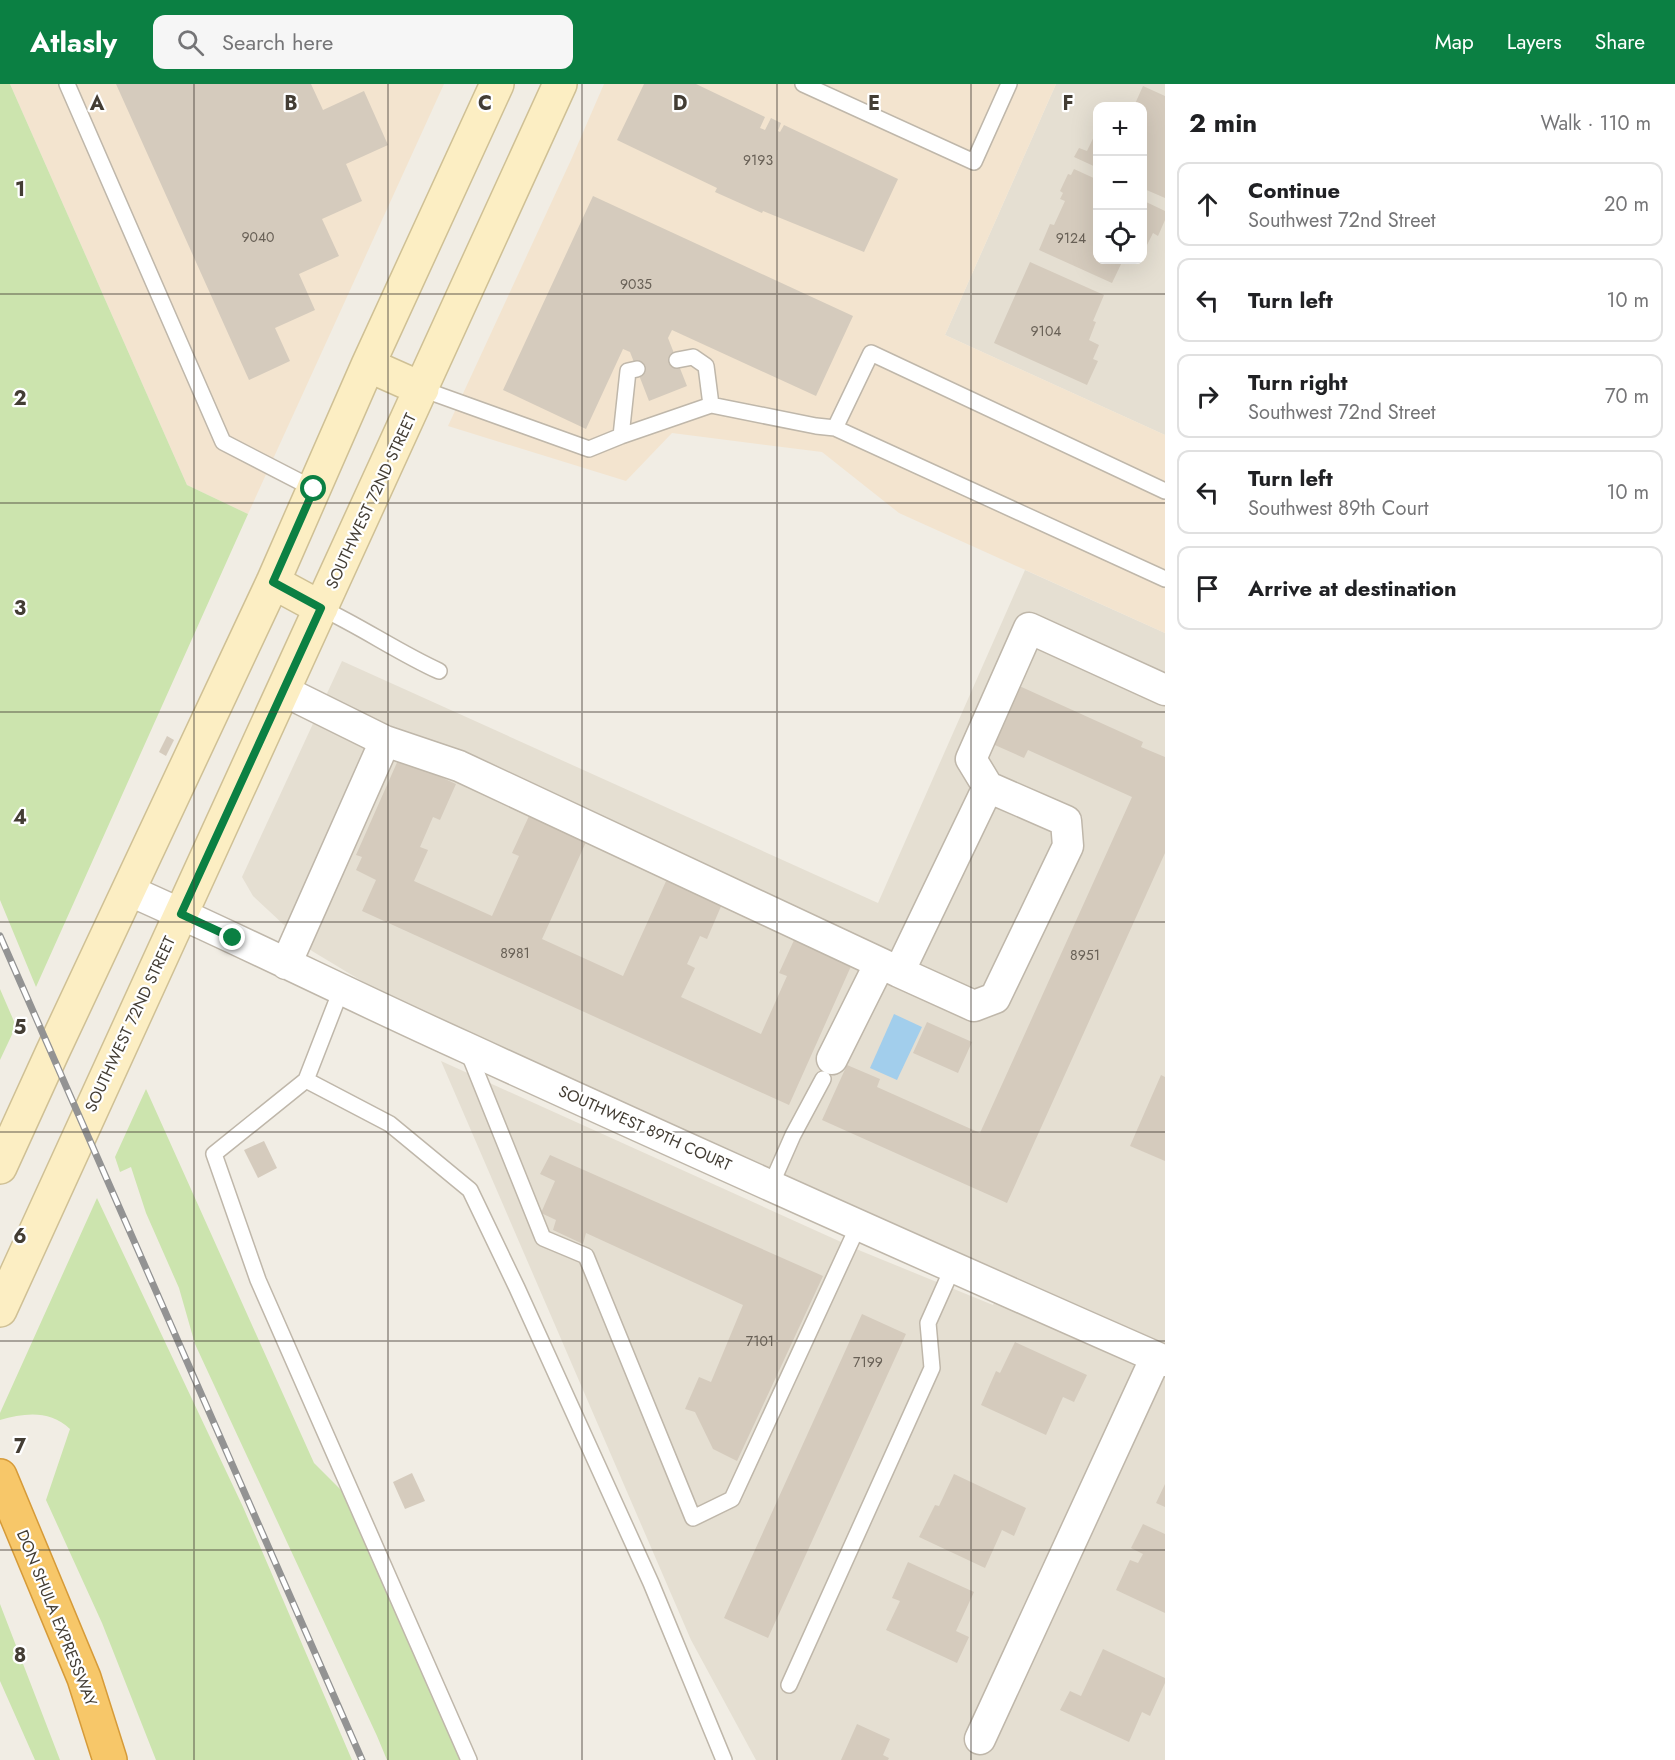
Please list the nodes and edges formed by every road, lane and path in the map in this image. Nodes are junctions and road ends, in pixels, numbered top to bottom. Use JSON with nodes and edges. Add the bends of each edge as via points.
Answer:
{"nodes":[{"id":1,"x":67,"y":84,"type":"edge"},
{"id":2,"x":497,"y":84,"type":"edge"},
{"id":3,"x":560,"y":84,"type":"edge"},
{"id":4,"x":803,"y":84,"type":"edge"},
{"id":5,"x":1009,"y":84,"type":"edge"},
{"id":6,"x":677,"y":360,"type":"dead end"},
{"id":7,"x":368,"y":365,"type":"junction"},
{"id":8,"x":637,"y":369,"type":"dead end"},
{"id":9,"x":422,"y":389,"type":"junction"},
{"id":10,"x":711,"y":405,"type":"junction"},
{"id":11,"x":835,"y":428,"type":"junction"},
{"id":12,"x":621,"y":436,"type":"junction"},
{"id":13,"x":314,"y":489,"type":"junction"},
{"id":14,"x":1165,"y":491,"type":"edge"},
{"id":15,"x":1165,"y":579,"type":"edge"},
{"id":16,"x":273,"y":582,"type":"junction"},
{"id":17,"x":321,"y":608,"type":"junction"},
{"id":18,"x":439,"y":671,"type":"dead end"},
{"id":19,"x":1165,"y":690,"type":"edge"},
{"id":20,"x":284,"y":691,"type":"junction"},
{"id":21,"x":385,"y":741,"type":"junction"},
{"id":22,"x":988,"y":788,"type":"junction"},
{"id":23,"x":128,"y":890,"type":"junction"},
{"id":24,"x":181,"y":914,"type":"junction"},
{"id":25,"x":285,"y":964,"type":"junction"},
{"id":26,"x":890,"y":967,"type":"junction"},
{"id":27,"x":341,"y":990,"type":"junction"},
{"id":28,"x":467,"y":1048,"type":"junction"},
{"id":29,"x":828,"y":1069,"type":"joint"},
{"id":30,"x":306,"y":1080,"type":"junction"},
{"id":31,"x":0,"y":1167,"type":"edge"},
{"id":32,"x":771,"y":1185,"type":"junction"},
{"id":33,"x":859,"y":1224,"type":"junction"},
{"id":34,"x":953,"y":1267,"type":"junction"},
{"id":35,"x":0,"y":1310,"type":"edge"},
{"id":36,"x":1161,"y":1359,"type":"edge"},
{"id":37,"x":0,"y":1476,"type":"edge"},
{"id":38,"x":789,"y":1685,"type":"dead end"},
{"id":39,"x":980,"y":1739,"type":"dead end"},
{"id":40,"x":110,"y":1760,"type":"edge"},
{"id":41,"x":469,"y":1760,"type":"edge"},
{"id":42,"x":724,"y":1760,"type":"edge"}],
"edges":[{"from":1,"to":13,"type":"lane","via":[[223,442]]},
{"from":2,"to":7,"type":"main road"},
{"from":3,"to":9,"type":"main road","name":"SOUTHWEST 72ND STREET"},
{"from":4,"to":5,"type":"lane","via":[[974,162]]},
{"from":6,"to":10,"type":"lane","via":[[693,357],[706,366]]},
{"from":7,"to":9,"type":"main road"},
{"from":7,"to":13,"type":"main road"},
{"from":8,"to":12,"type":"lane","via":[[628,371]]},
{"from":9,"to":12,"type":"lane","via":[[589,449]]},
{"from":9,"to":17,"type":"main road","name":"SOUTHWEST 72ND STREET"},
{"from":10,"to":11,"type":"lane"},
{"from":10,"to":12,"type":"lane"},
{"from":11,"to":14,"type":"lane","via":[[871,353]]},
{"from":11,"to":15,"type":"lane"},
{"from":13,"to":16,"type":"main road"},
{"from":16,"to":17,"type":"main road"},
{"from":16,"to":23,"type":"main road"},
{"from":17,"to":18,"type":"lane"},
{"from":17,"to":20,"type":"main road","name":"SOUTHWEST 72ND STREET"},
{"from":19,"to":22,"type":"street","via":[[1029,628],[971,759]]},
{"from":20,"to":21,"type":"street"},
{"from":20,"to":24,"type":"main road","name":"SOUTHWEST 72ND STREET"},
{"from":21,"to":25,"type":"street"},
{"from":21,"to":26,"type":"street","via":[[459,766]]},
{"from":22,"to":26,"type":"street"},
{"from":22,"to":26,"type":"street","via":[[1066,821],[1068,846],[995,998],[974,1006]]},
{"from":23,"to":24,"type":"street","name":"SOUTHWEST 89TH COURT"},
{"from":23,"to":31,"type":"main road"},
{"from":24,"to":25,"type":"street","name":"SOUTHWEST 89TH COURT"},
{"from":24,"to":35,"type":"main road","name":"SOUTHWEST 72ND STREET"},
{"from":25,"to":27,"type":"street","name":"SOUTHWEST 89TH COURT"},
{"from":26,"to":29,"type":"street"},
{"from":27,"to":28,"type":"street","name":"SOUTHWEST 89TH COURT"},
{"from":27,"to":30,"type":"lane"},
{"from":28,"to":32,"type":"street","name":"SOUTHWEST 89TH COURT"},
{"from":28,"to":33,"type":"lane","via":[[543,1238],[586,1256],[693,1518],[732,1499]]},
{"from":29,"to":32,"type":"lane"},
{"from":30,"to":41,"type":"lane","via":[[214,1154],[258,1280]]},
{"from":30,"to":42,"type":"lane","via":[[390,1124],[470,1190],[651,1583]]},
{"from":32,"to":33,"type":"street","name":"SOUTHWEST 89TH COURT"},
{"from":33,"to":34,"type":"street","name":"SOUTHWEST 89TH COURT"},
{"from":34,"to":36,"type":"street","name":"SOUTHWEST 89TH COURT"},
{"from":34,"to":38,"type":"lane","via":[[928,1323],[932,1368]]},
{"from":36,"to":39,"type":"street"},
{"from":37,"to":40,"type":"highway","name":"DON SHULA EXPRESSWAY","via":[[84,1678]]}]}
